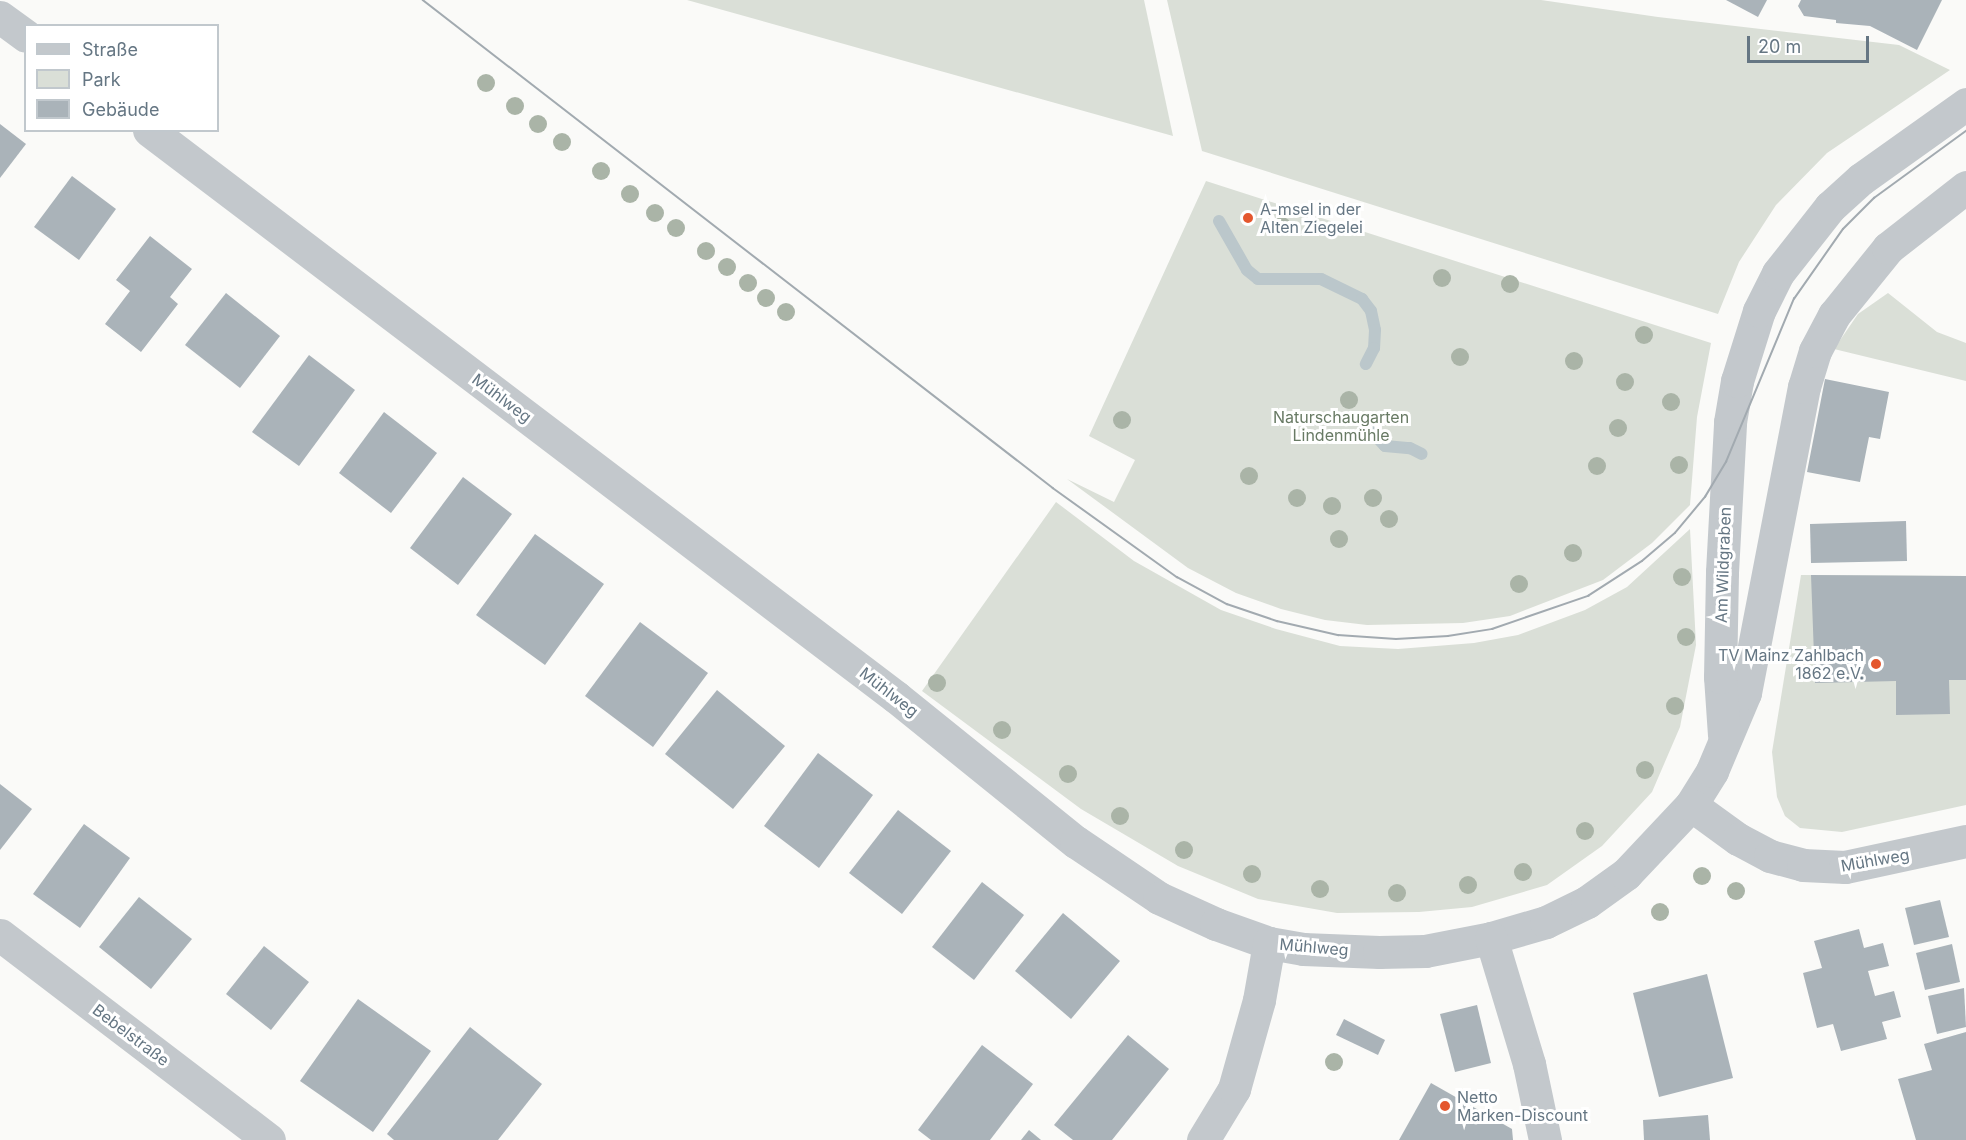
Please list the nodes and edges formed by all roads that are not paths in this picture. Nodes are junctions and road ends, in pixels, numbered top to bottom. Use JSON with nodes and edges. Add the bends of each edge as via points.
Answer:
{"nodes":[{"id":1,"x":0,"y":17,"type":"edge"},
{"id":2,"x":24,"y":35,"type":"edge"},
{"id":3,"x":1966,"y":104,"type":"edge"},
{"id":4,"x":152,"y":132,"type":"edge"},
{"id":5,"x":1966,"y":187,"type":"edge"},
{"id":6,"x":1722,"y":572,"type":"junction"},
{"id":7,"x":1767,"y":579,"type":"junction"},
{"id":8,"x":1724,"y":743,"type":"junction"},
{"id":9,"x":1691,"y":805,"type":"junction"},
{"id":10,"x":1966,"y":841,"type":"edge"},
{"id":11,"x":0,"y":935,"type":"edge"},
{"id":12,"x":1491,"y":938,"type":"junction"},
{"id":13,"x":1269,"y":943,"type":"junction"},
{"id":14,"x":263,"y":1138,"type":"edge"},
{"id":15,"x":1203,"y":1140,"type":"edge"},
{"id":16,"x":1545,"y":1140,"type":"edge"}],
"edges":[{"from":1,"to":2,"type":"street"},
{"from":3,"to":6,"type":"street","name":"Am Wildgraben","via":[[1830,207],[1773,283],[1759,311],[1737,381],[1727,452]]},
{"from":4,"to":13,"type":"street","name":"Mühlweg","via":[[896,697],[1076,842],[1159,898]]},
{"from":5,"to":7,"type":"street","via":[[1888,248],[1834,315],[1815,351],[1803,387]]},
{"from":6,"to":7,"type":"street","via":[[1730,590],[1743,600],[1755,595]]},
{"from":6,"to":8,"type":"street","name":"Am Wildgraben","via":[[1720,677]]},
{"from":7,"to":8,"type":"street","via":[[1745,693]]},
{"from":8,"to":9,"type":"street","name":"Mühlweg"},
{"from":9,"to":10,"type":"street","name":"Mühlweg","via":[[1762,852],[1803,865],[1845,867]]},
{"from":9,"to":12,"type":"street","name":"Mühlweg","via":[[1626,874],[1587,902],[1546,922]]},
{"from":11,"to":14,"type":"street","name":"Bebelstraße"},
{"from":12,"to":13,"type":"street","name":"Mühlweg","via":[[1414,951],[1303,949]]},
{"from":12,"to":16,"type":"street","via":[[1529,1064]]},
{"from":13,"to":15,"type":"street","via":[[1259,1000],[1237,1080]]}]}
